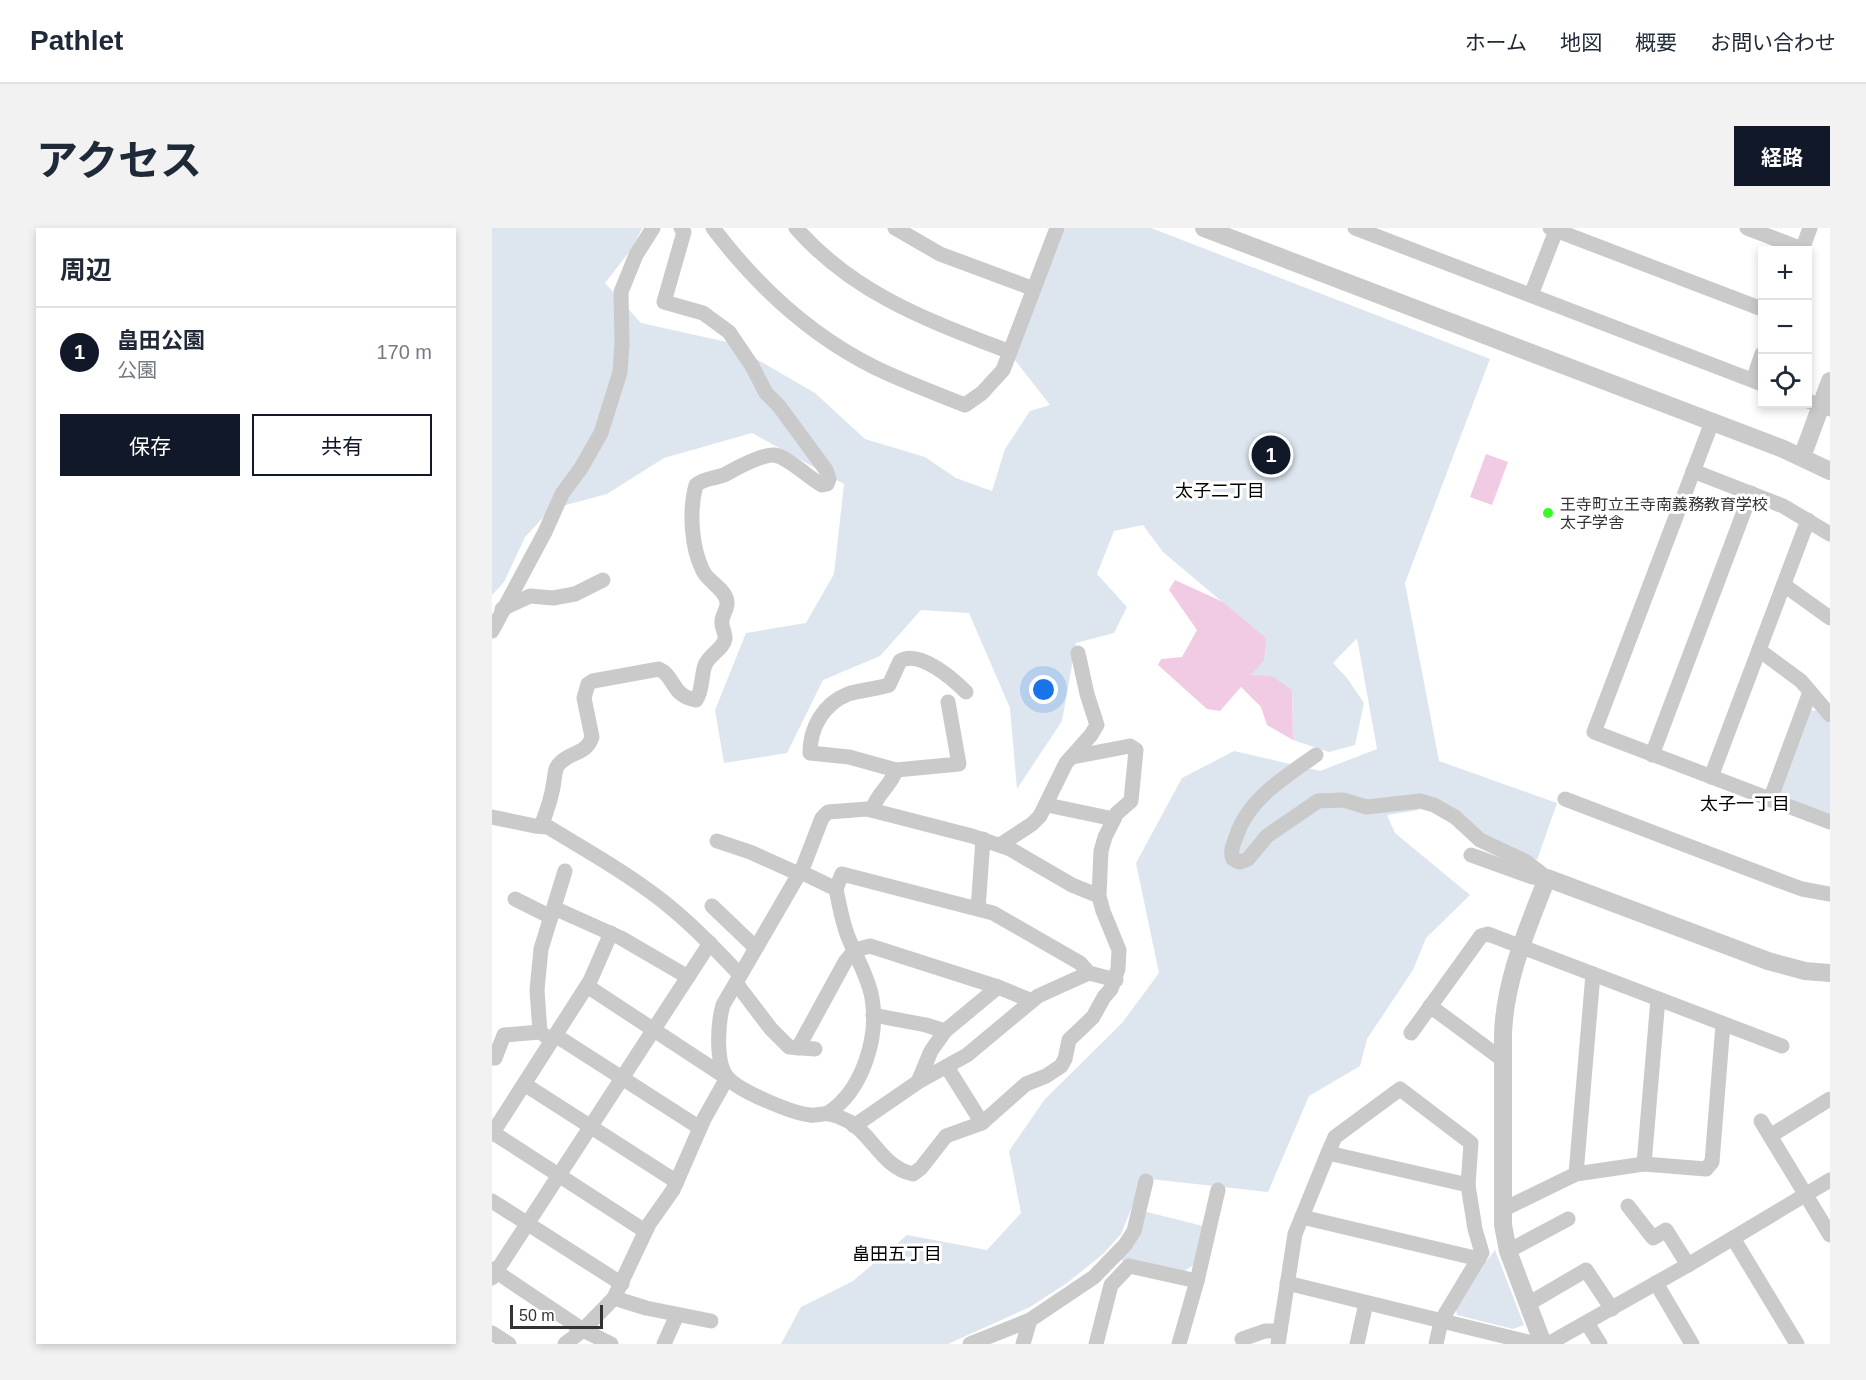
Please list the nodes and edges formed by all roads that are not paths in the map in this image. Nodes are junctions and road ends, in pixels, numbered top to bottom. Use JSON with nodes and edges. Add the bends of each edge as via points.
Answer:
{"nodes":[{"id":1,"x":653,"y":228,"type":"edge"},
{"id":2,"x":713,"y":228,"type":"edge"},
{"id":3,"x":796,"y":228,"type":"edge"},
{"id":4,"x":895,"y":228,"type":"edge"},
{"id":5,"x":1056,"y":228,"type":"edge"},
{"id":6,"x":1204,"y":228,"type":"edge"},
{"id":7,"x":1355,"y":228,"type":"edge"},
{"id":8,"x":1747,"y":228,"type":"edge"},
{"id":9,"x":1810,"y":228,"type":"edge"},
{"id":10,"x":686,"y":229,"type":"edge"},
{"id":11,"x":1554,"y":229,"type":"edge"},
{"id":12,"x":1229,"y":232,"type":"edge"},
{"id":13,"x":1792,"y":246,"type":"edge"},
{"id":14,"x":1803,"y":246,"type":"edge"},
{"id":15,"x":1034,"y":290,"type":"junction"},
{"id":16,"x":1531,"y":295,"type":"junction"},
{"id":17,"x":1758,"y":307,"type":"edge"},
{"id":18,"x":1010,"y":352,"type":"junction"},
{"id":19,"x":1830,"y":381,"type":"edge"},
{"id":20,"x":1758,"y":382,"type":"edge"},
{"id":21,"x":1819,"y":405,"type":"edge"},
{"id":22,"x":1712,"y":422,"type":"junction"},
{"id":23,"x":1802,"y":457,"type":"junction"},
{"id":24,"x":1693,"y":471,"type":"junction"},
{"id":25,"x":1830,"y":471,"type":"edge"},
{"id":26,"x":1751,"y":493,"type":"junction"},
{"id":27,"x":1808,"y":520,"type":"junction"},
{"id":28,"x":1830,"y":534,"type":"edge"},
{"id":29,"x":603,"y":580,"type":"dead end"},
{"id":30,"x":1784,"y":585,"type":"junction"},
{"id":31,"x":502,"y":609,"type":"junction"},
{"id":32,"x":1830,"y":618,"type":"edge"},
{"id":33,"x":492,"y":631,"type":"edge"},
{"id":34,"x":1759,"y":650,"type":"junction"},
{"id":35,"x":1078,"y":653,"type":"dead end"},
{"id":36,"x":966,"y":692,"type":"dead end"},
{"id":37,"x":1810,"y":692,"type":"junction"},
{"id":38,"x":948,"y":702,"type":"dead end"},
{"id":39,"x":1830,"y":715,"type":"edge"},
{"id":40,"x":1652,"y":754,"type":"junction"},
{"id":41,"x":1316,"y":756,"type":"dead end"},
{"id":42,"x":1071,"y":757,"type":"junction"},
{"id":43,"x":896,"y":770,"type":"junction"},
{"id":44,"x":1711,"y":777,"type":"junction"},
{"id":45,"x":1565,"y":799,"type":"dead end"},
{"id":46,"x":1770,"y":800,"type":"junction"},
{"id":47,"x":1047,"y":805,"type":"junction"},
{"id":48,"x":872,"y":810,"type":"junction"},
{"id":49,"x":492,"y":817,"type":"edge"},
{"id":50,"x":1114,"y":819,"type":"junction"},
{"id":51,"x":1830,"y":822,"type":"edge"},
{"id":52,"x":541,"y":826,"type":"junction"},
{"id":53,"x":983,"y":839,"type":"junction"},
{"id":54,"x":717,"y":841,"type":"dead end"},
{"id":55,"x":1000,"y":845,"type":"junction"},
{"id":56,"x":1471,"y":855,"type":"dead end"},
{"id":57,"x":565,"y":871,"type":"dead end"},
{"id":58,"x":800,"y":873,"type":"junction"},
{"id":59,"x":1547,"y":878,"type":"junction"},
{"id":60,"x":836,"y":889,"type":"junction"},
{"id":61,"x":1830,"y":894,"type":"edge"},
{"id":62,"x":1100,"y":896,"type":"junction"},
{"id":63,"x":515,"y":899,"type":"dead end"},
{"id":64,"x":712,"y":906,"type":"dead end"},
{"id":65,"x":978,"y":909,"type":"junction"},
{"id":66,"x":552,"y":913,"type":"junction"},
{"id":67,"x":611,"y":933,"type":"junction"},
{"id":68,"x":710,"y":943,"type":"junction"},
{"id":69,"x":1521,"y":946,"type":"junction"},
{"id":70,"x":756,"y":948,"type":"junction"},
{"id":71,"x":855,"y":950,"type":"junction"},
{"id":72,"x":1089,"y":973,"type":"junction"},
{"id":73,"x":1830,"y":973,"type":"edge"},
{"id":74,"x":1593,"y":974,"type":"junction"},
{"id":75,"x":688,"y":977,"type":"junction"},
{"id":76,"x":738,"y":979,"type":"junction"},
{"id":77,"x":1116,"y":980,"type":"junction"},
{"id":78,"x":587,"y":986,"type":"junction"},
{"id":79,"x":998,"y":987,"type":"junction"},
{"id":80,"x":1658,"y":999,"type":"junction"},
{"id":81,"x":1032,"y":1001,"type":"junction"},
{"id":82,"x":1430,"y":1006,"type":"junction"},
{"id":83,"x":873,"y":1015,"type":"junction"},
{"id":84,"x":1723,"y":1024,"type":"junction"},
{"id":85,"x":654,"y":1030,"type":"junction"},
{"id":86,"x":945,"y":1031,"type":"junction"},
{"id":87,"x":1410,"y":1033,"type":"dead end"},
{"id":88,"x":549,"y":1036,"type":"junction"},
{"id":89,"x":1782,"y":1046,"type":"dead end"},
{"id":90,"x":798,"y":1048,"type":"junction"},
{"id":91,"x":815,"y":1049,"type":"dead end"},
{"id":92,"x":492,"y":1058,"type":"edge"},
{"id":93,"x":1503,"y":1060,"type":"junction"},
{"id":94,"x":947,"y":1067,"type":"junction"},
{"id":95,"x":622,"y":1078,"type":"junction"},
{"id":96,"x":728,"y":1078,"type":"junction"},
{"id":97,"x":918,"y":1082,"type":"junction"},
{"id":98,"x":524,"y":1084,"type":"junction"},
{"id":99,"x":1830,"y":1100,"type":"edge"},
{"id":100,"x":828,"y":1113,"type":"junction"},
{"id":101,"x":1761,"y":1121,"type":"dead end"},
{"id":102,"x":982,"y":1123,"type":"junction"},
{"id":103,"x":591,"y":1126,"type":"junction"},
{"id":104,"x":854,"y":1126,"type":"junction"},
{"id":105,"x":700,"y":1128,"type":"junction"},
{"id":106,"x":492,"y":1133,"type":"edge"},
{"id":107,"x":1770,"y":1136,"type":"junction"},
{"id":108,"x":1328,"y":1153,"type":"junction"},
{"id":109,"x":1644,"y":1164,"type":"junction"},
{"id":110,"x":1576,"y":1174,"type":"junction"},
{"id":111,"x":559,"y":1176,"type":"junction"},
{"id":112,"x":1146,"y":1180,"type":"dead end"},
{"id":113,"x":1830,"y":1180,"type":"edge"},
{"id":114,"x":677,"y":1182,"type":"junction"},
{"id":115,"x":1468,"y":1185,"type":"junction"},
{"id":116,"x":1218,"y":1190,"type":"dead end"},
{"id":117,"x":1806,"y":1195,"type":"junction"},
{"id":118,"x":492,"y":1201,"type":"edge"},
{"id":119,"x":1628,"y":1206,"type":"dead end"},
{"id":120,"x":1502,"y":1209,"type":"junction"},
{"id":121,"x":1302,"y":1217,"type":"junction"},
{"id":122,"x":1568,"y":1219,"type":"dead end"},
{"id":123,"x":527,"y":1224,"type":"junction"},
{"id":124,"x":645,"y":1231,"type":"junction"},
{"id":125,"x":1830,"y":1235,"type":"edge"},
{"id":126,"x":1733,"y":1238,"type":"junction"},
{"id":127,"x":1508,"y":1251,"type":"junction"},
{"id":128,"x":1479,"y":1259,"type":"junction"},
{"id":129,"x":1109,"y":1262,"type":"junction"},
{"id":130,"x":1688,"y":1265,"type":"junction"},
{"id":131,"x":493,"y":1273,"type":"edge"},
{"id":132,"x":1119,"y":1276,"type":"junction"},
{"id":133,"x":1197,"y":1281,"type":"junction"},
{"id":134,"x":1287,"y":1283,"type":"junction"},
{"id":135,"x":1656,"y":1283,"type":"junction"},
{"id":136,"x":622,"y":1284,"type":"junction"},
{"id":137,"x":614,"y":1298,"type":"junction"},
{"id":138,"x":1366,"y":1303,"type":"junction"},
{"id":139,"x":1528,"y":1304,"type":"junction"},
{"id":140,"x":1612,"y":1309,"type":"junction"},
{"id":141,"x":677,"y":1315,"type":"junction"},
{"id":142,"x":1030,"y":1320,"type":"junction"},
{"id":143,"x":711,"y":1321,"type":"dead end"},
{"id":144,"x":1441,"y":1321,"type":"junction"},
{"id":145,"x":1587,"y":1323,"type":"junction"},
{"id":146,"x":583,"y":1330,"type":"junction"},
{"id":147,"x":492,"y":1333,"type":"edge"},
{"id":148,"x":1279,"y":1338,"type":"edge"},
{"id":149,"x":1242,"y":1339,"type":"dead end"},
{"id":150,"x":509,"y":1344,"type":"edge"},
{"id":151,"x":565,"y":1344,"type":"edge"},
{"id":152,"x":611,"y":1344,"type":"edge"},
{"id":153,"x":664,"y":1344,"type":"edge"},
{"id":154,"x":970,"y":1344,"type":"edge"},
{"id":155,"x":1023,"y":1344,"type":"edge"},
{"id":156,"x":1096,"y":1344,"type":"edge"},
{"id":157,"x":1179,"y":1344,"type":"edge"},
{"id":158,"x":1357,"y":1344,"type":"edge"},
{"id":159,"x":1436,"y":1344,"type":"edge"},
{"id":160,"x":1536,"y":1344,"type":"edge"},
{"id":161,"x":1545,"y":1344,"type":"edge"},
{"id":162,"x":1600,"y":1344,"type":"edge"},
{"id":163,"x":1692,"y":1344,"type":"edge"},
{"id":164,"x":1797,"y":1344,"type":"edge"}],
"edges":[{"from":1,"to":31,"type":"street","via":[[636,255],[621,292],[620,372],[601,433],[562,494]]},
{"from":2,"to":18,"type":"street","via":[[753,276],[796,316],[853,356],[902,380],[965,405],[997,378]]},
{"from":3,"to":18,"type":"street","via":[[837,267],[887,301]]},
{"from":4,"to":15,"type":"street","via":[[940,254]]},
{"from":5,"to":15,"type":"street"},
{"from":6,"to":12,"type":"street"},
{"from":7,"to":16,"type":"street"},
{"from":8,"to":13,"type":"street"},
{"from":9,"to":14,"type":"street"},
{"from":10,"to":52,"type":"street","via":[[664,302],[703,313],[729,332],[766,393],[829,479],[822,485],[786,460],[768,455],[696,484],[693,510],[697,553],[702,570],[727,603],[721,626],[725,638],[705,664],[700,695],[696,700],[682,696],[659,669],[588,684],[584,698],[592,737],[588,747],[557,766]]},
{"from":11,"to":16,"type":"street"},
{"from":11,"to":17,"type":"street"},
{"from":12,"to":22,"type":"street"},
{"from":15,"to":18,"type":"street"},
{"from":16,"to":20,"type":"street"},
{"from":19,"to":21,"type":"street"},
{"from":21,"to":23,"type":"street"},
{"from":22,"to":23,"type":"street"},
{"from":22,"to":24,"type":"street"},
{"from":23,"to":25,"type":"street"},
{"from":24,"to":26,"type":"street"},
{"from":24,"to":40,"type":"street","via":[[1594,732]]},
{"from":26,"to":27,"type":"street"},
{"from":26,"to":40,"type":"street"},
{"from":27,"to":28,"type":"street"},
{"from":27,"to":30,"type":"street"},
{"from":29,"to":31,"type":"street","via":[[575,594],[554,598],[530,596]]},
{"from":30,"to":32,"type":"street"},
{"from":30,"to":34,"type":"street"},
{"from":31,"to":33,"type":"street"},
{"from":34,"to":37,"type":"street"},
{"from":34,"to":44,"type":"street"},
{"from":35,"to":42,"type":"street","via":[[1097,725]]},
{"from":36,"to":43,"type":"street","via":[[934,665],[903,658],[890,685],[848,695],[815,723],[810,753],[836,755]]},
{"from":37,"to":39,"type":"street"},
{"from":37,"to":46,"type":"street"},
{"from":38,"to":43,"type":"street","via":[[959,764]]},
{"from":40,"to":44,"type":"street"},
{"from":41,"to":59,"type":"street","via":[[1258,799],[1238,829],[1231,852],[1233,859],[1248,859],[1267,836],[1318,801],[1342,800],[1367,807],[1420,801],[1455,817],[1480,840],[1525,861]]},
{"from":42,"to":47,"type":"street"},
{"from":42,"to":50,"type":"street","via":[[1130,746],[1136,750],[1131,801]]},
{"from":43,"to":48,"type":"street"},
{"from":44,"to":46,"type":"street"},
{"from":45,"to":61,"type":"street","via":[[1802,889]]},
{"from":46,"to":51,"type":"street"},
{"from":47,"to":50,"type":"street"},
{"from":47,"to":55,"type":"street","via":[[1032,824]]},
{"from":48,"to":53,"type":"street"},
{"from":48,"to":58,"type":"street","via":[[828,812]]},
{"from":49,"to":52,"type":"street"},
{"from":50,"to":62,"type":"street","via":[[1101,851]]},
{"from":52,"to":68,"type":"street","via":[[624,874],[660,899]]},
{"from":53,"to":55,"type":"street"},
{"from":53,"to":65,"type":"street"},
{"from":54,"to":58,"type":"street"},
{"from":55,"to":62,"type":"street"},
{"from":56,"to":59,"type":"street","via":[[1532,877]]},
{"from":57,"to":66,"type":"street"},
{"from":58,"to":60,"type":"street"},
{"from":58,"to":70,"type":"street"},
{"from":59,"to":69,"type":"street"},
{"from":59,"to":73,"type":"street","via":[[1768,961]]},
{"from":60,"to":65,"type":"street","via":[[842,874]]},
{"from":60,"to":71,"type":"street"},
{"from":62,"to":77,"type":"street","via":[[1119,950]]},
{"from":63,"to":66,"type":"street"},
{"from":64,"to":70,"type":"street"},
{"from":65,"to":72,"type":"street","via":[[1014,924],[1080,963]]},
{"from":66,"to":67,"type":"street"},
{"from":66,"to":88,"type":"street","via":[[538,971]]},
{"from":67,"to":75,"type":"street"},
{"from":67,"to":78,"type":"street"},
{"from":68,"to":75,"type":"street"},
{"from":68,"to":76,"type":"street"},
{"from":69,"to":74,"type":"street"},
{"from":69,"to":82,"type":"street","via":[[1488,934],[1481,936]]},
{"from":69,"to":93,"type":"street","via":[[1506,999]]},
{"from":70,"to":76,"type":"street"},
{"from":71,"to":79,"type":"street","via":[[870,946]]},
{"from":71,"to":83,"type":"street","via":[[872,998]]},
{"from":71,"to":90,"type":"street"},
{"from":72,"to":77,"type":"street"},
{"from":72,"to":81,"type":"street"},
{"from":74,"to":80,"type":"street"},
{"from":74,"to":110,"type":"street"},
{"from":75,"to":85,"type":"street"},
{"from":76,"to":90,"type":"street","via":[[771,1029],[789,1047]]},
{"from":76,"to":96,"type":"street","via":[[719,1018],[721,1063]]},
{"from":77,"to":102,"type":"street","via":[[1093,1017],[1070,1040],[1061,1066],[1026,1084]]},
{"from":78,"to":85,"type":"street"},
{"from":78,"to":88,"type":"street"},
{"from":79,"to":81,"type":"street"},
{"from":79,"to":86,"type":"street"},
{"from":80,"to":84,"type":"street"},
{"from":80,"to":109,"type":"street"},
{"from":81,"to":94,"type":"street"},
{"from":82,"to":87,"type":"street"},
{"from":82,"to":93,"type":"street"},
{"from":83,"to":86,"type":"street"},
{"from":83,"to":100,"type":"street","via":[[862,1073],[839,1106]]},
{"from":84,"to":89,"type":"street"},
{"from":84,"to":109,"type":"street","via":[[1712,1162],[1706,1169]]},
{"from":85,"to":95,"type":"street"},
{"from":85,"to":96,"type":"street"},
{"from":86,"to":97,"type":"street","via":[[931,1051]]},
{"from":88,"to":92,"type":"street","via":[[504,1035]]},
{"from":88,"to":95,"type":"street"},
{"from":88,"to":98,"type":"street"},
{"from":90,"to":91,"type":"street"},
{"from":93,"to":120,"type":"street"},
{"from":94,"to":97,"type":"street"},
{"from":94,"to":102,"type":"street"},
{"from":95,"to":103,"type":"street"},
{"from":95,"to":105,"type":"street"},
{"from":96,"to":100,"type":"street","via":[[796,1112]]},
{"from":96,"to":105,"type":"street"},
{"from":97,"to":104,"type":"street"},
{"from":98,"to":103,"type":"street"},
{"from":98,"to":106,"type":"street"},
{"from":99,"to":107,"type":"street"},
{"from":100,"to":104,"type":"street"},
{"from":101,"to":107,"type":"street"},
{"from":102,"to":104,"type":"street","via":[[946,1136],[913,1173],[886,1159]]},
{"from":103,"to":111,"type":"street"},
{"from":103,"to":114,"type":"street"},
{"from":105,"to":114,"type":"street"},
{"from":106,"to":111,"type":"street"},
{"from":107,"to":117,"type":"street"},
{"from":108,"to":115,"type":"street"},
{"from":108,"to":115,"type":"street","via":[[1335,1137],[1400,1089],[1471,1143]]},
{"from":108,"to":121,"type":"street"},
{"from":109,"to":110,"type":"street"},
{"from":110,"to":120,"type":"street"},
{"from":111,"to":123,"type":"street"},
{"from":111,"to":124,"type":"street"},
{"from":112,"to":129,"type":"street","via":[[1134,1231]]},
{"from":113,"to":117,"type":"street"},
{"from":114,"to":124,"type":"street"},
{"from":115,"to":128,"type":"street","via":[[1482,1253]]},
{"from":116,"to":133,"type":"street"},
{"from":117,"to":125,"type":"street"},
{"from":117,"to":126,"type":"street"},
{"from":118,"to":123,"type":"street"},
{"from":119,"to":130,"type":"street","via":[[1653,1238],[1666,1230]]},
{"from":120,"to":127,"type":"street"},
{"from":121,"to":128,"type":"street"},
{"from":121,"to":134,"type":"street","via":[[1295,1234]]},
{"from":122,"to":127,"type":"street"},
{"from":123,"to":131,"type":"street"},
{"from":123,"to":136,"type":"street"},
{"from":124,"to":136,"type":"street"},
{"from":126,"to":130,"type":"street"},
{"from":126,"to":164,"type":"street"},
{"from":127,"to":139,"type":"street"},
{"from":128,"to":144,"type":"street"},
{"from":129,"to":132,"type":"street"},
{"from":129,"to":142,"type":"street","via":[[1094,1277]]},
{"from":130,"to":135,"type":"street"},
{"from":131,"to":146,"type":"street"},
{"from":132,"to":133,"type":"street","via":[[1129,1266]]},
{"from":132,"to":156,"type":"street","via":[[1111,1285]]},
{"from":133,"to":157,"type":"street"},
{"from":134,"to":138,"type":"street"},
{"from":134,"to":148,"type":"street"},
{"from":135,"to":140,"type":"street"},
{"from":135,"to":163,"type":"street"},
{"from":136,"to":137,"type":"street"},
{"from":137,"to":141,"type":"street"},
{"from":137,"to":146,"type":"street"},
{"from":138,"to":144,"type":"street"},
{"from":138,"to":158,"type":"street"},
{"from":139,"to":140,"type":"street","via":[[1586,1270]]},
{"from":139,"to":161,"type":"street"},
{"from":140,"to":145,"type":"street"},
{"from":141,"to":143,"type":"street"},
{"from":141,"to":153,"type":"street"},
{"from":142,"to":154,"type":"street"},
{"from":142,"to":155,"type":"street"},
{"from":144,"to":159,"type":"street"},
{"from":144,"to":160,"type":"street"},
{"from":145,"to":161,"type":"street"},
{"from":145,"to":162,"type":"street"},
{"from":146,"to":151,"type":"street"},
{"from":146,"to":152,"type":"street"},
{"from":147,"to":150,"type":"street"},
{"from":148,"to":149,"type":"street","via":[[1265,1331]]}]}
